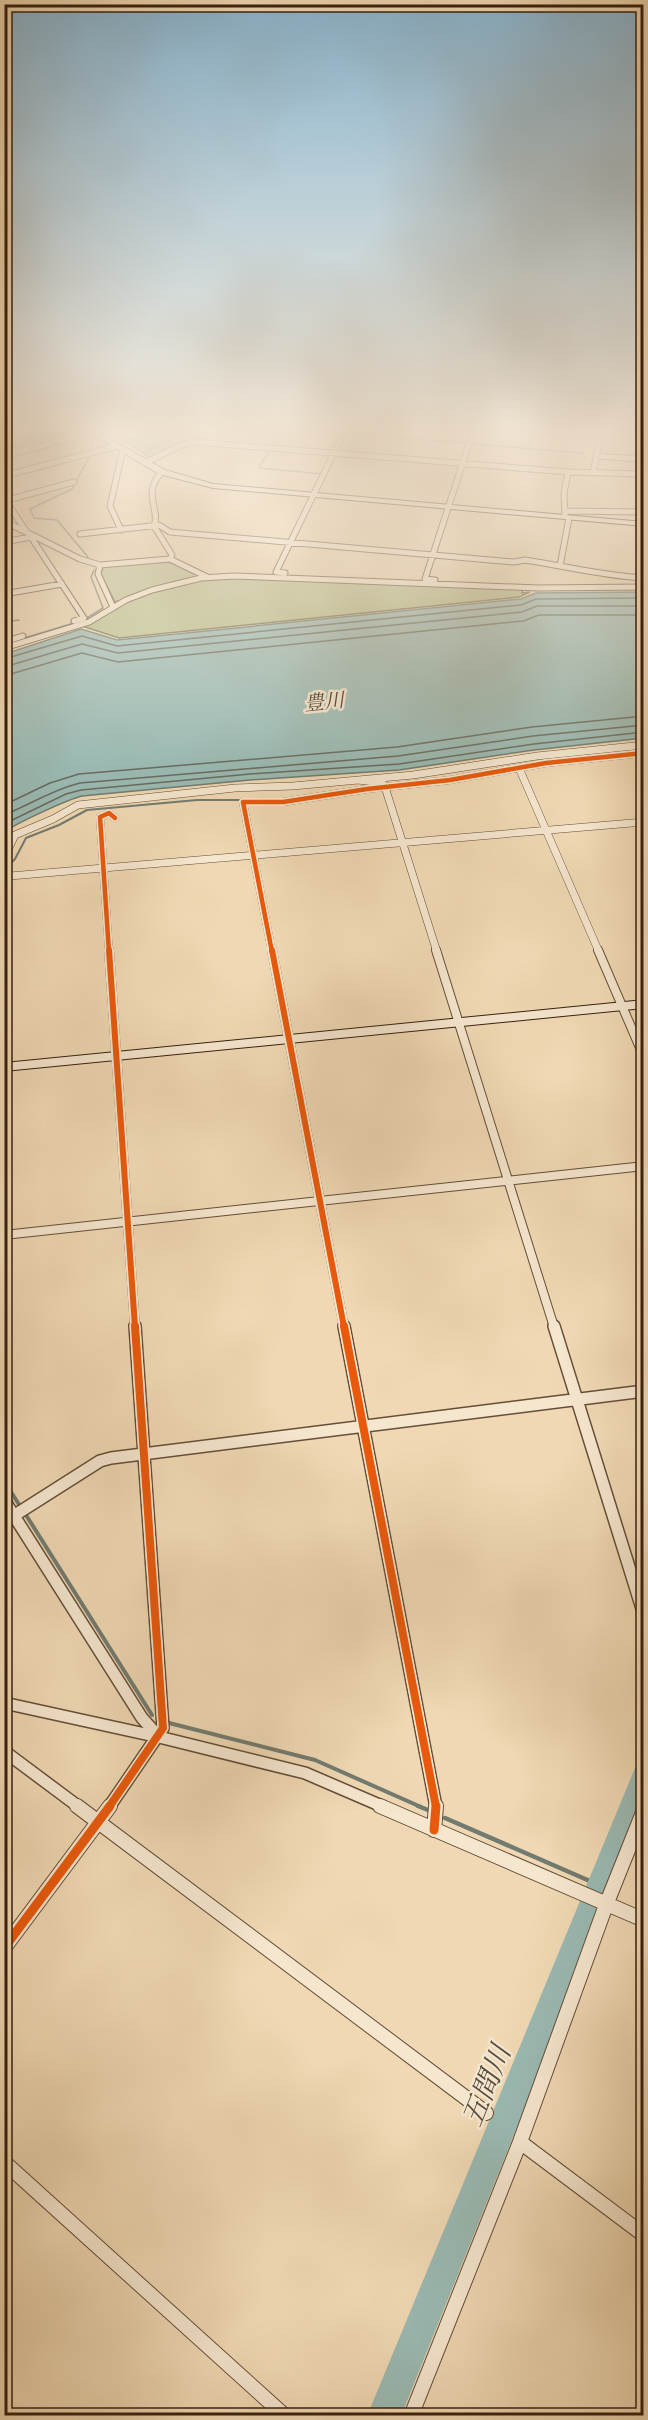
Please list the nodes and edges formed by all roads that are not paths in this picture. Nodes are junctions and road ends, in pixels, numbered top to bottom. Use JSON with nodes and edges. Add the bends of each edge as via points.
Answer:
{"nodes":[{"id":1,"x":34,"y":541,"type":"edge"},
{"id":2,"x":43,"y":541,"type":"edge"},
{"id":3,"x":163,"y":541,"type":"edge"},
{"id":4,"x":268,"y":541,"type":"edge"},
{"id":5,"x":437,"y":541,"type":"edge"},
{"id":6,"x":563,"y":541,"type":"edge"},
{"id":7,"x":291,"y":543,"type":"junction"},
{"id":8,"x":432,"y":555,"type":"junction"},
{"id":9,"x":170,"y":559,"type":"junction"},
{"id":10,"x":100,"y":565,"type":"junction"},
{"id":11,"x":560,"y":566,"type":"junction"},
{"id":12,"x":208,"y":578,"type":"junction"},
{"id":13,"x":644,"y":578,"type":"edge"},
{"id":14,"x":313,"y":579,"type":"junction"},
{"id":15,"x":62,"y":584,"type":"junction"},
{"id":16,"x":464,"y":585,"type":"junction"},
{"id":17,"x":644,"y":587,"type":"edge"},
{"id":18,"x":4,"y":594,"type":"edge"},
{"id":19,"x":112,"y":607,"type":"junction"},
{"id":20,"x":4,"y":642,"type":"edge"},
{"id":21,"x":4,"y":648,"type":"edge"},
{"id":22,"x":644,"y":745,"type":"edge"},
{"id":23,"x":644,"y":753,"type":"edge"},
{"id":24,"x":519,"y":768,"type":"junction"},
{"id":25,"x":358,"y":780,"type":"junction"},
{"id":26,"x":384,"y":786,"type":"junction"},
{"id":27,"x":115,"y":818,"type":"dead end"},
{"id":28,"x":644,"y":822,"type":"edge"},
{"id":29,"x":546,"y":830,"type":"junction"},
{"id":30,"x":402,"y":844,"type":"junction"},
{"id":31,"x":253,"y":856,"type":"junction"},
{"id":32,"x":4,"y":858,"type":"edge"},
{"id":33,"x":104,"y":868,"type":"junction"},
{"id":34,"x":7,"y":878,"type":"edge"},
{"id":35,"x":4,"y":886,"type":"edge"},
{"id":36,"x":644,"y":1004,"type":"edge"},
{"id":37,"x":622,"y":1006,"type":"junction"},
{"id":38,"x":458,"y":1022,"type":"junction"},
{"id":39,"x":289,"y":1039,"type":"junction"},
{"id":40,"x":117,"y":1056,"type":"junction"},
{"id":41,"x":644,"y":1057,"type":"edge"},
{"id":42,"x":4,"y":1067,"type":"edge"},
{"id":43,"x":644,"y":1166,"type":"edge"},
{"id":44,"x":507,"y":1180,"type":"junction"},
{"id":45,"x":320,"y":1201,"type":"junction"},
{"id":46,"x":128,"y":1222,"type":"junction"},
{"id":47,"x":4,"y":1235,"type":"edge"},
{"id":48,"x":644,"y":1391,"type":"edge"},
{"id":49,"x":575,"y":1400,"type":"junction"},
{"id":50,"x":362,"y":1427,"type":"junction"},
{"id":51,"x":145,"y":1453,"type":"junction"},
{"id":52,"x":4,"y":1500,"type":"edge"},
{"id":53,"x":9,"y":1519,"type":"edge"},
{"id":54,"x":644,"y":1615,"type":"edge"},
{"id":55,"x":4,"y":1703,"type":"edge"},
{"id":56,"x":159,"y":1737,"type":"junction"},
{"id":57,"x":4,"y":1751,"type":"edge"},
{"id":58,"x":644,"y":1810,"type":"edge"},
{"id":59,"x":99,"y":1823,"type":"junction"},
{"id":60,"x":434,"y":1830,"type":"junction"},
{"id":61,"x":602,"y":1903,"type":"junction"},
{"id":62,"x":644,"y":1920,"type":"edge"},
{"id":63,"x":4,"y":1948,"type":"edge"},
{"id":64,"x":486,"y":2113,"type":"dead end"},
{"id":65,"x":520,"y":2142,"type":"junction"},
{"id":66,"x":4,"y":2163,"type":"edge"},
{"id":67,"x":644,"y":2235,"type":"edge"},
{"id":68,"x":285,"y":2415,"type":"edge"},
{"id":69,"x":411,"y":2415,"type":"edge"}],
"edges":[{"from":1,"to":15,"type":"street"},
{"from":2,"to":10,"type":"street"},
{"from":3,"to":9,"type":"street","via":[[172,555]]},
{"from":4,"to":7,"type":"street"},
{"from":5,"to":8,"type":"street"},
{"from":6,"to":11,"type":"street"},
{"from":7,"to":8,"type":"street"},
{"from":7,"to":14,"type":"street","via":[[276,572]]},
{"from":8,"to":11,"type":"street"},
{"from":8,"to":16,"type":"street","via":[[425,579]]},
{"from":9,"to":10,"type":"street"},
{"from":9,"to":12,"type":"street"},
{"from":10,"to":19,"type":"street","via":[[98,574]]},
{"from":11,"to":13,"type":"street","via":[[607,576]]},
{"from":12,"to":14,"type":"street"},
{"from":12,"to":19,"type":"street","via":[[152,590]]},
{"from":14,"to":16,"type":"street"},
{"from":15,"to":18,"type":"street"},
{"from":15,"to":20,"type":"street","via":[[84,618]]},
{"from":16,"to":17,"type":"street"},
{"from":19,"to":21,"type":"street","via":[[89,622]]},
{"from":22,"to":25,"type":"street"},
{"from":23,"to":24,"type":"street"},
{"from":24,"to":26,"type":"street"},
{"from":24,"to":29,"type":"street"},
{"from":25,"to":26,"type":"street"},
{"from":25,"to":32,"type":"street","via":[[78,805],[15,835]]},
{"from":26,"to":30,"type":"street"},
{"from":26,"to":31,"type":"street","via":[[283,802],[243,802]]},
{"from":27,"to":33,"type":"street","via":[[109,813],[100,817]]},
{"from":28,"to":29,"type":"street"},
{"from":29,"to":30,"type":"street"},
{"from":29,"to":37,"type":"street"},
{"from":30,"to":31,"type":"street"},
{"from":30,"to":38,"type":"street"},
{"from":31,"to":33,"type":"street"},
{"from":31,"to":39,"type":"street"},
{"from":33,"to":34,"type":"street"},
{"from":33,"to":40,"type":"street"},
{"from":34,"to":35,"type":"street"},
{"from":36,"to":37,"type":"main road"},
{"from":37,"to":38,"type":"main road"},
{"from":37,"to":41,"type":"street"},
{"from":38,"to":39,"type":"main road"},
{"from":38,"to":44,"type":"street"},
{"from":39,"to":40,"type":"main road"},
{"from":39,"to":45,"type":"street"},
{"from":40,"to":42,"type":"main road"},
{"from":40,"to":46,"type":"street"},
{"from":43,"to":44,"type":"street"},
{"from":44,"to":45,"type":"street"},
{"from":44,"to":49,"type":"street"},
{"from":45,"to":46,"type":"street"},
{"from":45,"to":50,"type":"street"},
{"from":46,"to":47,"type":"street"},
{"from":46,"to":51,"type":"street"},
{"from":48,"to":49,"type":"street"},
{"from":49,"to":50,"type":"street"},
{"from":49,"to":54,"type":"street"},
{"from":50,"to":51,"type":"street"},
{"from":50,"to":60,"type":"street","via":[[436,1801]]},
{"from":51,"to":53,"type":"street","via":[[100,1461]]},
{"from":51,"to":56,"type":"street","via":[[163,1728]]},
{"from":52,"to":53,"type":"street"},
{"from":53,"to":56,"type":"street","via":[[142,1718]]},
{"from":55,"to":56,"type":"street"},
{"from":56,"to":59,"type":"street"},
{"from":56,"to":60,"type":"street","via":[[305,1773]]},
{"from":57,"to":59,"type":"street"},
{"from":58,"to":61,"type":"street"},
{"from":59,"to":63,"type":"street"},
{"from":59,"to":64,"type":"street"},
{"from":60,"to":61,"type":"street"},
{"from":61,"to":62,"type":"street"},
{"from":61,"to":65,"type":"street"},
{"from":65,"to":67,"type":"street"},
{"from":65,"to":69,"type":"street"},
{"from":66,"to":68,"type":"street"}]}
